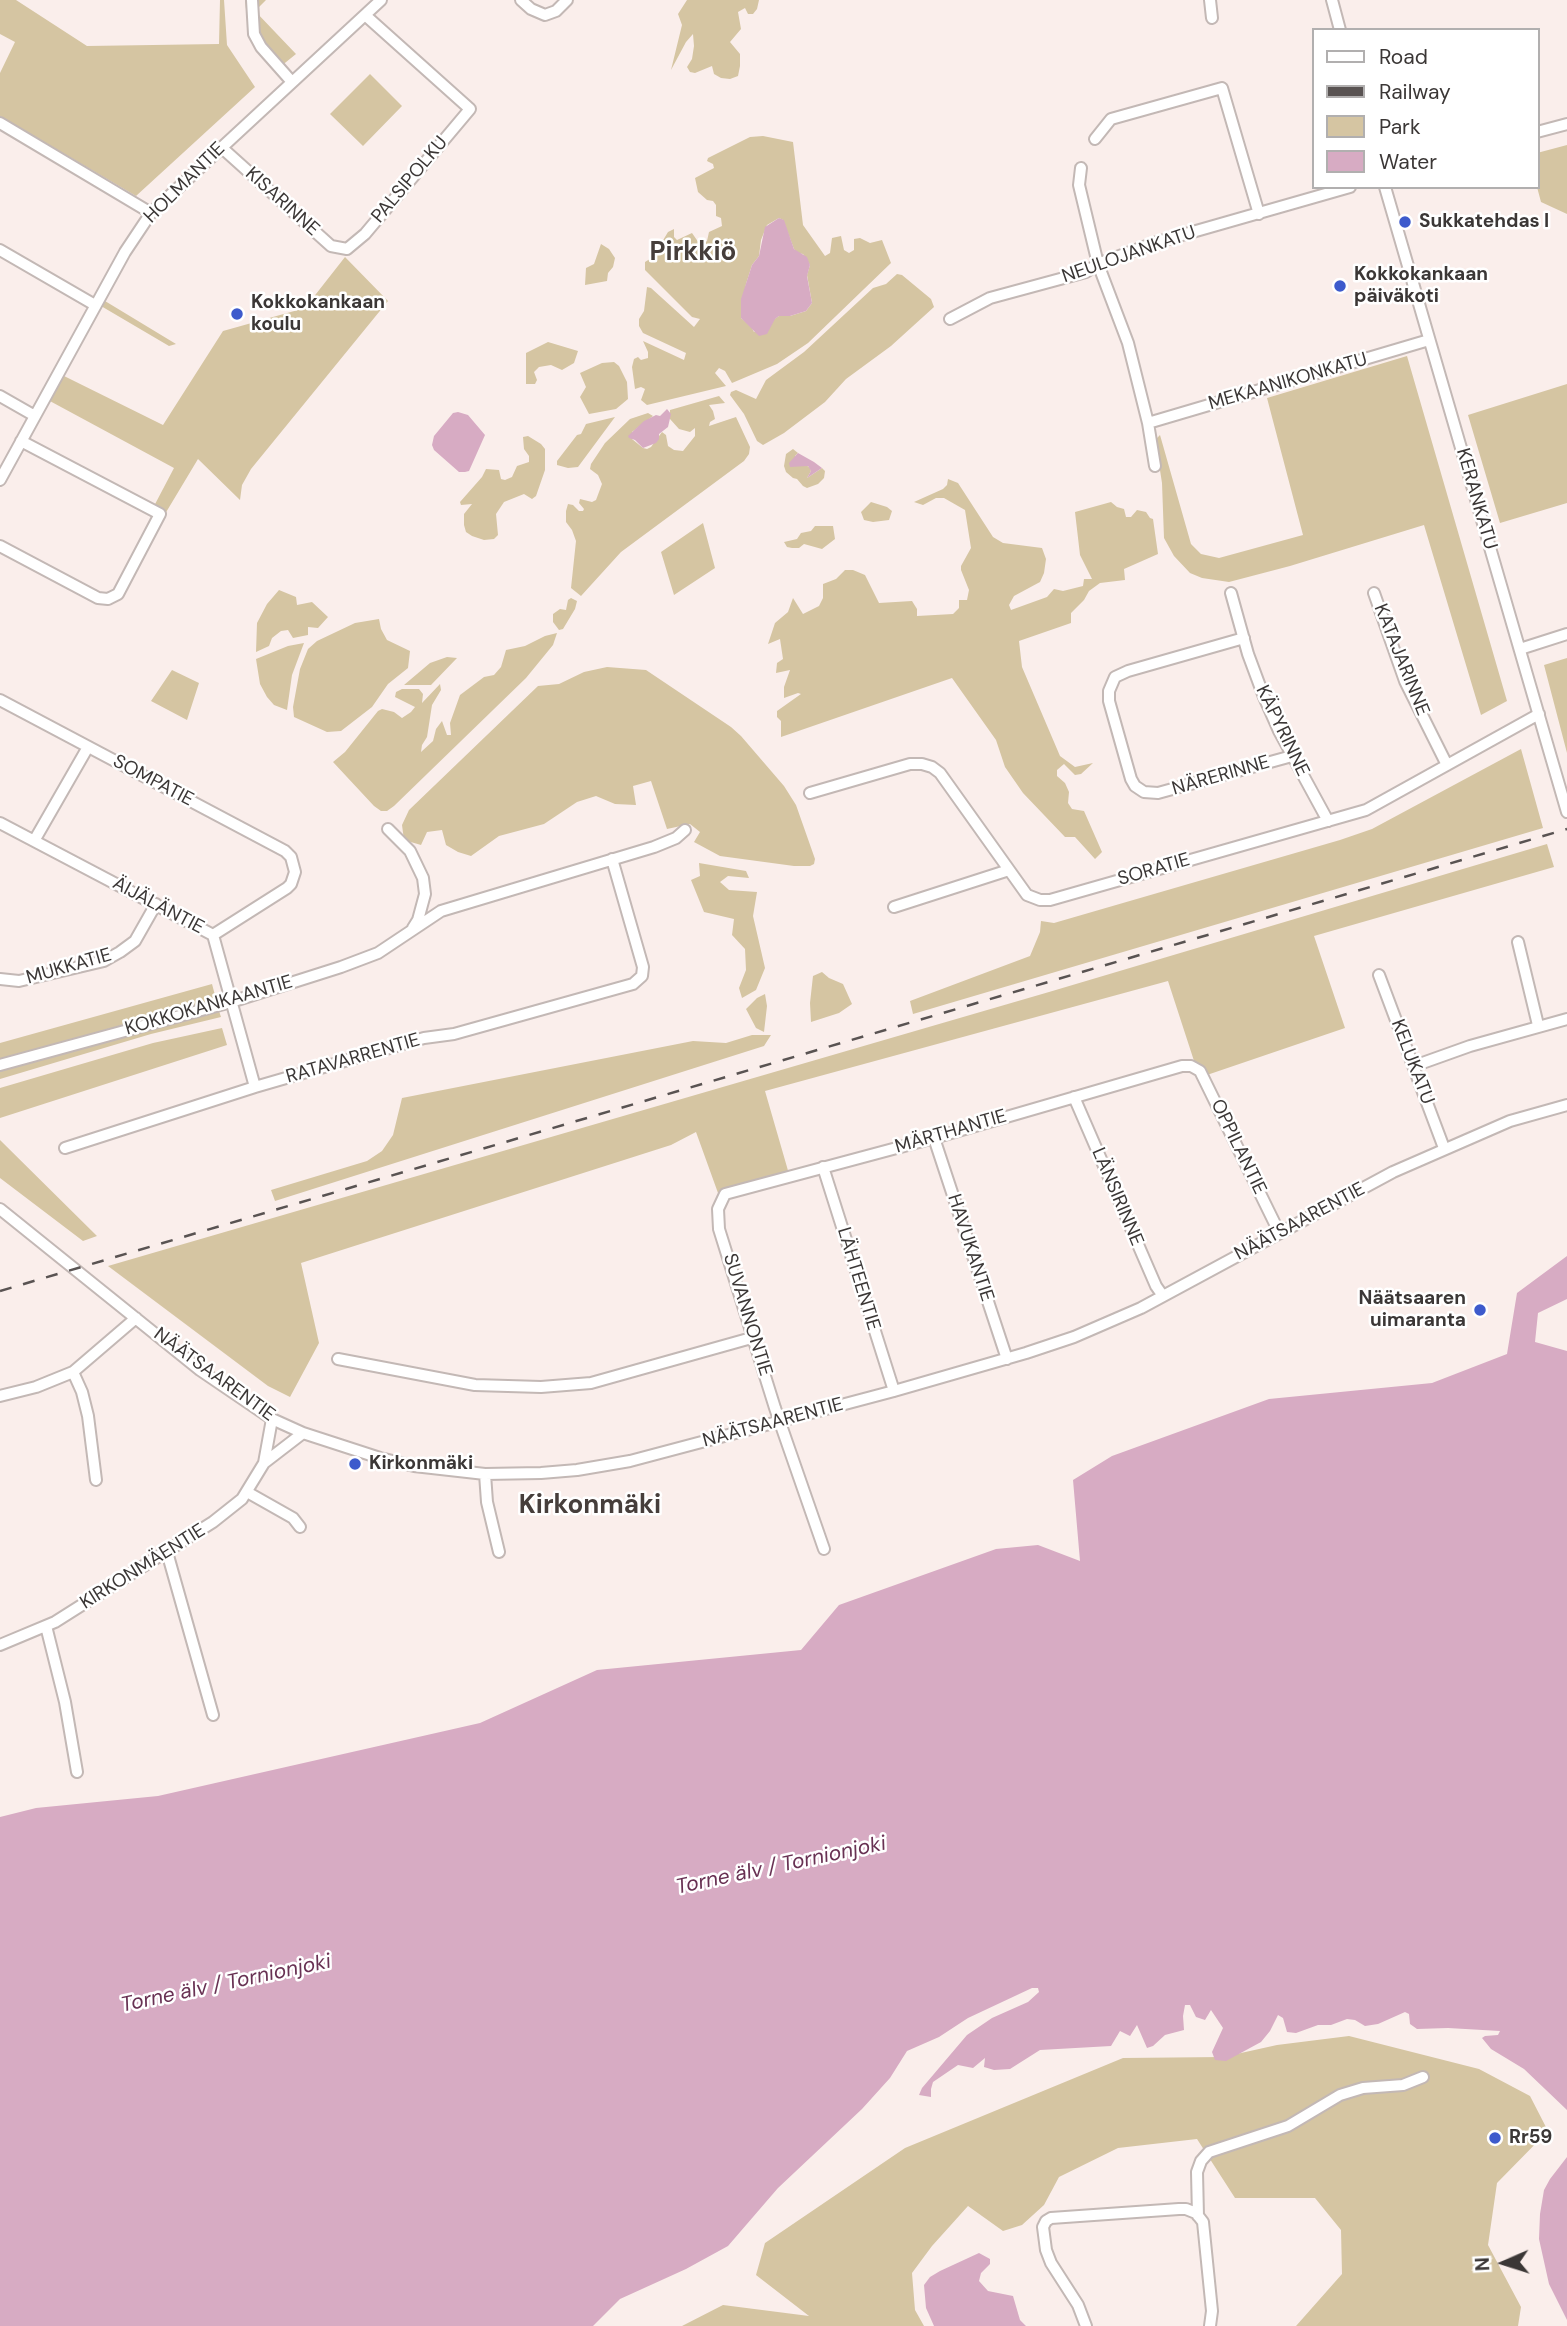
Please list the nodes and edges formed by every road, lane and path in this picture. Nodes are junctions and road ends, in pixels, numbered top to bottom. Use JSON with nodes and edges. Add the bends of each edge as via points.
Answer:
{"nodes":[{"id":1,"x":252,"y":0,"type":"edge"},
{"id":2,"x":381,"y":0,"type":"edge"},
{"id":3,"x":521,"y":0,"type":"edge"},
{"id":4,"x":567,"y":0,"type":"edge"},
{"id":5,"x":1210,"y":0,"type":"edge"},
{"id":6,"x":1332,"y":0,"type":"edge"},
{"id":7,"x":365,"y":15,"type":"junction"},
{"id":8,"x":1212,"y":18,"type":"dead end"},
{"id":9,"x":1339,"y":28,"type":"edge"},
{"id":10,"x":292,"y":82,"type":"junction"},
{"id":11,"x":0,"y":123,"type":"edge"},
{"id":12,"x":1567,"y":124,"type":"edge"},
{"id":13,"x":1539,"y":131,"type":"edge"},
{"id":14,"x":1096,"y":139,"type":"dead end"},
{"id":15,"x":221,"y":147,"type":"junction"},
{"id":16,"x":1081,"y":168,"type":"dead end"},
{"id":17,"x":1343,"y":189,"type":"edge"},
{"id":18,"x":1386,"y":189,"type":"edge"},
{"id":19,"x":151,"y":213,"type":"junction"},
{"id":20,"x":1259,"y":214,"type":"junction"},
{"id":21,"x":347,"y":249,"type":"joint"},
{"id":22,"x":0,"y":250,"type":"edge"},
{"id":23,"x":1098,"y":264,"type":"junction"},
{"id":24,"x":95,"y":304,"type":"junction"},
{"id":25,"x":950,"y":319,"type":"dead end"},
{"id":26,"x":1429,"y":340,"type":"junction"},
{"id":27,"x":0,"y":396,"type":"edge"},
{"id":28,"x":35,"y":416,"type":"junction"},
{"id":29,"x":1148,"y":423,"type":"junction"},
{"id":30,"x":21,"y":441,"type":"junction"},
{"id":31,"x":1155,"y":466,"type":"dead end"},
{"id":32,"x":0,"y":480,"type":"edge"},
{"id":33,"x":0,"y":546,"type":"edge"},
{"id":34,"x":1231,"y":593,"type":"dead end"},
{"id":35,"x":1374,"y":593,"type":"dead end"},
{"id":36,"x":1567,"y":634,"type":"edge"},
{"id":37,"x":1244,"y":638,"type":"junction"},
{"id":38,"x":1520,"y":649,"type":"junction"},
{"id":39,"x":0,"y":700,"type":"edge"},
{"id":40,"x":1539,"y":714,"type":"junction"},
{"id":41,"x":88,"y":747,"type":"junction"},
{"id":42,"x":1292,"y":756,"type":"junction"},
{"id":43,"x":1447,"y":765,"type":"junction"},
{"id":44,"x":810,"y":793,"type":"dead end"},
{"id":45,"x":1567,"y":812,"type":"edge"},
{"id":46,"x":1328,"y":821,"type":"junction"},
{"id":47,"x":0,"y":822,"type":"edge"},
{"id":48,"x":387,"y":829,"type":"dead end"},
{"id":49,"x":685,"y":830,"type":"dead end"},
{"id":50,"x":34,"y":841,"type":"junction"},
{"id":51,"x":612,"y":859,"type":"junction"},
{"id":52,"x":1009,"y":870,"type":"junction"},
{"id":53,"x":156,"y":904,"type":"junction"},
{"id":54,"x":894,"y":906,"type":"dead end"},
{"id":55,"x":412,"y":930,"type":"junction"},
{"id":56,"x":213,"y":935,"type":"junction"},
{"id":57,"x":1518,"y":942,"type":"dead end"},
{"id":58,"x":1379,"y":975,"type":"dead end"},
{"id":59,"x":0,"y":979,"type":"edge"},
{"id":60,"x":231,"y":1002,"type":"junction"},
{"id":61,"x":1567,"y":1018,"type":"edge"},
{"id":62,"x":1538,"y":1026,"type":"junction"},
{"id":63,"x":0,"y":1065,"type":"edge"},
{"id":64,"x":1191,"y":1066,"type":"joint"},
{"id":65,"x":1414,"y":1066,"type":"junction"},
{"id":66,"x":255,"y":1087,"type":"junction"},
{"id":67,"x":1074,"y":1097,"type":"junction"},
{"id":68,"x":1567,"y":1105,"type":"edge"},
{"id":69,"x":934,"y":1138,"type":"junction"},
{"id":70,"x":65,"y":1148,"type":"dead end"},
{"id":71,"x":1444,"y":1148,"type":"junction"},
{"id":72,"x":823,"y":1167,"type":"junction"},
{"id":73,"x":0,"y":1209,"type":"edge"},
{"id":74,"x":718,"y":1209,"type":"joint"},
{"id":75,"x":1279,"y":1232,"type":"junction"},
{"id":76,"x":1163,"y":1296,"type":"junction"},
{"id":77,"x":136,"y":1318,"type":"junction"},
{"id":78,"x":755,"y":1337,"type":"junction"},
{"id":79,"x":338,"y":1359,"type":"dead end"},
{"id":80,"x":1007,"y":1359,"type":"junction"},
{"id":81,"x":73,"y":1371,"type":"junction"},
{"id":82,"x":894,"y":1391,"type":"junction"},
{"id":83,"x":0,"y":1396,"type":"edge"},
{"id":84,"x":272,"y":1419,"type":"junction"},
{"id":85,"x":780,"y":1420,"type":"junction"},
{"id":86,"x":303,"y":1433,"type":"junction"},
{"id":87,"x":264,"y":1463,"type":"junction"},
{"id":88,"x":485,"y":1474,"type":"junction"},
{"id":89,"x":96,"y":1480,"type":"dead end"},
{"id":90,"x":247,"y":1492,"type":"junction"},
{"id":91,"x":300,"y":1527,"type":"dead end"},
{"id":92,"x":824,"y":1549,"type":"dead end"},
{"id":93,"x":167,"y":1552,"type":"junction"},
{"id":94,"x":499,"y":1552,"type":"dead end"},
{"id":95,"x":46,"y":1626,"type":"junction"},
{"id":96,"x":0,"y":1645,"type":"edge"},
{"id":97,"x":213,"y":1715,"type":"dead end"},
{"id":98,"x":76,"y":1772,"type":"dead end"},
{"id":99,"x":1423,"y":2077,"type":"dead end"},
{"id":100,"x":1198,"y":2216,"type":"junction"},
{"id":101,"x":1086,"y":2326,"type":"edge"},
{"id":102,"x":1210,"y":2326,"type":"edge"}],
"edges":[{"from":1,"to":10,"type":"street","via":[[254,34]]},
{"from":2,"to":7,"type":"street","name":"HOLMANTIE"},
{"from":3,"to":4,"type":"street","via":[[545,15]]},
{"from":5,"to":8,"type":"street"},
{"from":6,"to":9,"type":"street"},
{"from":7,"to":10,"type":"street","name":"HOLMANTIE"},
{"from":7,"to":21,"type":"street","name":"PALSIPOLKU","via":[[470,109],[365,234]]},
{"from":10,"to":15,"type":"street","name":"HOLMANTIE"},
{"from":11,"to":19,"type":"street"},
{"from":12,"to":13,"type":"street"},
{"from":14,"to":20,"type":"street","via":[[1111,119],[1222,88]]},
{"from":15,"to":19,"type":"street","name":"HOLMANTIE"},
{"from":15,"to":21,"type":"street","name":"KISARINNE","via":[[331,246]]},
{"from":16,"to":23,"type":"street","via":[[1079,185]]},
{"from":17,"to":20,"type":"street","name":"NEULOJANKATU"},
{"from":18,"to":26,"type":"street","name":"KERANKATU"},
{"from":19,"to":24,"type":"street","name":"HOLMANTIE"},
{"from":20,"to":23,"type":"street","name":"NEULOJANKATU"},
{"from":22,"to":24,"type":"street"},
{"from":23,"to":25,"type":"street","name":"NEULOJANKATU","via":[[1086,272],[990,298]]},
{"from":23,"to":29,"type":"street","via":[[1128,343]]},
{"from":24,"to":28,"type":"street","name":"HOLMANTIE"},
{"from":26,"to":29,"type":"street","name":"MEKAANIKONKATU"},
{"from":26,"to":38,"type":"street","name":"KERANKATU"},
{"from":27,"to":28,"type":"street"},
{"from":28,"to":30,"type":"street","name":"HOLMANTIE"},
{"from":29,"to":31,"type":"street"},
{"from":30,"to":32,"type":"street","name":"HOLMANTIE"},
{"from":30,"to":33,"type":"street","via":[[160,514],[118,594],[108,599],[98,598]]},
{"from":34,"to":37,"type":"street","name":"KÄPYRINNE"},
{"from":35,"to":43,"type":"street","name":"KATAJARINNE","via":[[1405,681]]},
{"from":36,"to":38,"type":"street"},
{"from":37,"to":42,"type":"street","name":"KÄPYRINNE","via":[[1264,697]]},
{"from":37,"to":42,"type":"street","name":"NÄRERINNE","via":[[1128,671],[1112,681],[1109,701],[1131,779],[1144,792],[1158,793]]},
{"from":38,"to":40,"type":"street","name":"KERANKATU"},
{"from":39,"to":41,"type":"street","name":"SOMPATIE"},
{"from":40,"to":43,"type":"street","name":"SORATIE"},
{"from":40,"to":45,"type":"street","name":"KERANKATU"},
{"from":41,"to":50,"type":"street"},
{"from":41,"to":56,"type":"street","name":"SOMPATIE","via":[[285,851],[294,864],[287,888]]},
{"from":42,"to":46,"type":"street","name":"KÄPYRINNE"},
{"from":43,"to":46,"type":"street","name":"SORATIE","via":[[1366,810]]},
{"from":44,"to":52,"type":"street","name":"SORATIE","via":[[910,764],[932,767]]},
{"from":46,"to":52,"type":"street","name":"SORATIE","via":[[1050,900],[1027,895]]},
{"from":47,"to":50,"type":"street","name":"ÄIJÄLÄNTIE"},
{"from":48,"to":55,"type":"street","via":[[410,852],[423,878],[422,909]]},
{"from":49,"to":51,"type":"street","name":"KOKKOKANKAANTIE","via":[[654,847]]},
{"from":50,"to":53,"type":"street","name":"ÄIJÄLÄNTIE"},
{"from":51,"to":55,"type":"street","name":"KOKKOKANKAANTIE","via":[[456,905]]},
{"from":51,"to":66,"type":"street","name":"RATAVARRENTIE","via":[[643,967],[634,984]]},
{"from":52,"to":54,"type":"street"},
{"from":53,"to":56,"type":"street","name":"ÄIJÄLÄNTIE"},
{"from":53,"to":59,"type":"street","name":"MUKKATIE","via":[[135,940],[104,961],[19,981]]},
{"from":55,"to":60,"type":"street","name":"KOKKOKANKAANTIE","via":[[364,959]]},
{"from":56,"to":60,"type":"street","name":"ÄIJÄLÄNTIE"},
{"from":57,"to":62,"type":"street"},
{"from":58,"to":65,"type":"street","name":"KELUKATU"},
{"from":60,"to":63,"type":"street","name":"KOKKOKANKAANTIE"},
{"from":60,"to":66,"type":"street","name":"ÄIJÄLÄNTIE"},
{"from":61,"to":62,"type":"street"},
{"from":62,"to":65,"type":"street"},
{"from":64,"to":67,"type":"street","name":"MÄRTHANTIE"},
{"from":64,"to":75,"type":"street","name":"OPPILANTIE","via":[[1200,1071]]},
{"from":65,"to":71,"type":"street","name":"KELUKATU"},
{"from":66,"to":70,"type":"street","name":"RATAVARRENTIE"},
{"from":67,"to":69,"type":"street","name":"MÄRTHANTIE"},
{"from":67,"to":76,"type":"street","name":"LÄNSIRINNE"},
{"from":68,"to":71,"type":"street","name":"NÄÄTSAARENTIE","via":[[1510,1121]]},
{"from":69,"to":72,"type":"street","name":"MÄRTHANTIE"},
{"from":69,"to":80,"type":"street","name":"HAVUKANTIE"},
{"from":71,"to":75,"type":"street","name":"NÄÄTSAARENTIE"},
{"from":72,"to":74,"type":"street","name":"MÄRTHANTIE","via":[[725,1194]]},
{"from":72,"to":82,"type":"street","name":"LÄHTEENTIE"},
{"from":73,"to":77,"type":"street","name":"NÄÄTSAARENTIE"},
{"from":74,"to":78,"type":"street","name":"SUVANNONTIE","via":[[719,1229]]},
{"from":75,"to":76,"type":"street","name":"NÄÄTSAARENTIE"},
{"from":76,"to":80,"type":"street","name":"NÄÄTSAARENTIE","via":[[1092,1330]]},
{"from":77,"to":81,"type":"street"},
{"from":77,"to":84,"type":"street","name":"NÄÄTSAARENTIE"},
{"from":78,"to":79,"type":"street","via":[[591,1383],[541,1387],[475,1385]]},
{"from":78,"to":85,"type":"street","name":"SUVANNONTIE"},
{"from":80,"to":82,"type":"street","name":"NÄÄTSAARENTIE"},
{"from":81,"to":83,"type":"street"},
{"from":81,"to":89,"type":"street","via":[[88,1416]]},
{"from":82,"to":85,"type":"street","name":"NÄÄTSAARENTIE"},
{"from":84,"to":86,"type":"street","name":"NÄÄTSAARENTIE"},
{"from":84,"to":87,"type":"street","name":"KIRKONMÄENTIE"},
{"from":85,"to":88,"type":"street","name":"NÄÄTSAARENTIE","via":[[630,1461],[553,1472]]},
{"from":85,"to":92,"type":"street","name":"SUVANNONTIE"},
{"from":86,"to":87,"type":"street","name":"KIRKONMÄENTIE"},
{"from":86,"to":88,"type":"street","name":"NÄÄTSAARENTIE","via":[[414,1466]]},
{"from":87,"to":90,"type":"street","name":"KIRKONMÄENTIE"},
{"from":88,"to":94,"type":"street"},
{"from":90,"to":91,"type":"street","via":[[292,1517]]},
{"from":90,"to":93,"type":"street","name":"KIRKONMÄENTIE","via":[[213,1522]]},
{"from":93,"to":95,"type":"street","name":"KIRKONMÄENTIE"},
{"from":93,"to":97,"type":"street"},
{"from":95,"to":96,"type":"street","name":"KIRKONMÄENTIE"},
{"from":95,"to":98,"type":"street"},
{"from":99,"to":100,"type":"street","via":[[1403,2085],[1340,2095],[1288,2126],[1209,2152],[1197,2172]]},
{"from":100,"to":101,"type":"street","via":[[1179,2209],[1046,2221],[1045,2250]]},
{"from":100,"to":102,"type":"street","via":[[1205,2232],[1213,2311]]}]}
